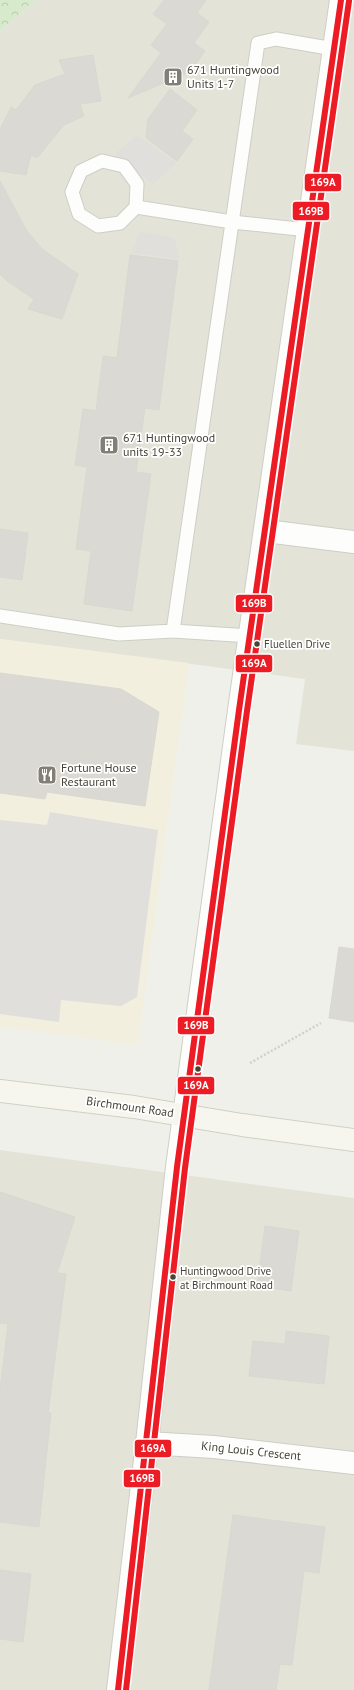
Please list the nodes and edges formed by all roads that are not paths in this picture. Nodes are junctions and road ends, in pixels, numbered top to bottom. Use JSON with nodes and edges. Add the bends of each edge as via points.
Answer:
{"nodes":[{"id":1,"x":341,"y":0,"type":"edge"},
{"id":2,"x":334,"y":49,"type":"junction"},
{"id":3,"x":136,"y":207,"type":"junction"},
{"id":4,"x":232,"y":222,"type":"junction"},
{"id":5,"x":308,"y":230,"type":"junction"},
{"id":6,"x":266,"y":531,"type":"junction"},
{"id":7,"x":354,"y":542,"type":"edge"},
{"id":8,"x":0,"y":616,"type":"edge"},
{"id":9,"x":173,"y":631,"type":"junction"},
{"id":10,"x":250,"y":636,"type":"junction"},
{"id":11,"x":0,"y":1091,"type":"edge"},
{"id":12,"x":185,"y":1115,"type":"junction"},
{"id":13,"x":354,"y":1140,"type":"edge"},
{"id":14,"x":148,"y":1443,"type":"junction"},
{"id":15,"x":354,"y":1463,"type":"edge"},
{"id":16,"x":118,"y":1690,"type":"edge"}],
"edges":[{"from":1,"to":2,"type":"street"},
{"from":2,"to":4,"type":"lane","via":[[276,39],[258,43]]},
{"from":2,"to":5,"type":"street"},
{"from":3,"to":3,"type":"lane","via":[[138,184],[124,166],[102,161],[81,171],[72,192],[79,214],[98,226],[120,223]]},
{"from":3,"to":4,"type":"lane"},
{"from":4,"to":5,"type":"lane"},
{"from":4,"to":9,"type":"lane"},
{"from":5,"to":6,"type":"street"},
{"from":6,"to":7,"type":"street"},
{"from":6,"to":10,"type":"street"},
{"from":8,"to":9,"type":"lane","via":[[119,634]]},
{"from":9,"to":10,"type":"lane"},
{"from":10,"to":12,"type":"street"},
{"from":11,"to":12,"type":"main road","name":"Birchmount Road"},
{"from":12,"to":13,"type":"main road","name":"Birchmount Road"},
{"from":12,"to":14,"type":"street","via":[[177,1167]]},
{"from":14,"to":15,"type":"street","name":"King Louis Crescent","via":[[214,1447]]},
{"from":14,"to":16,"type":"street"}]}
